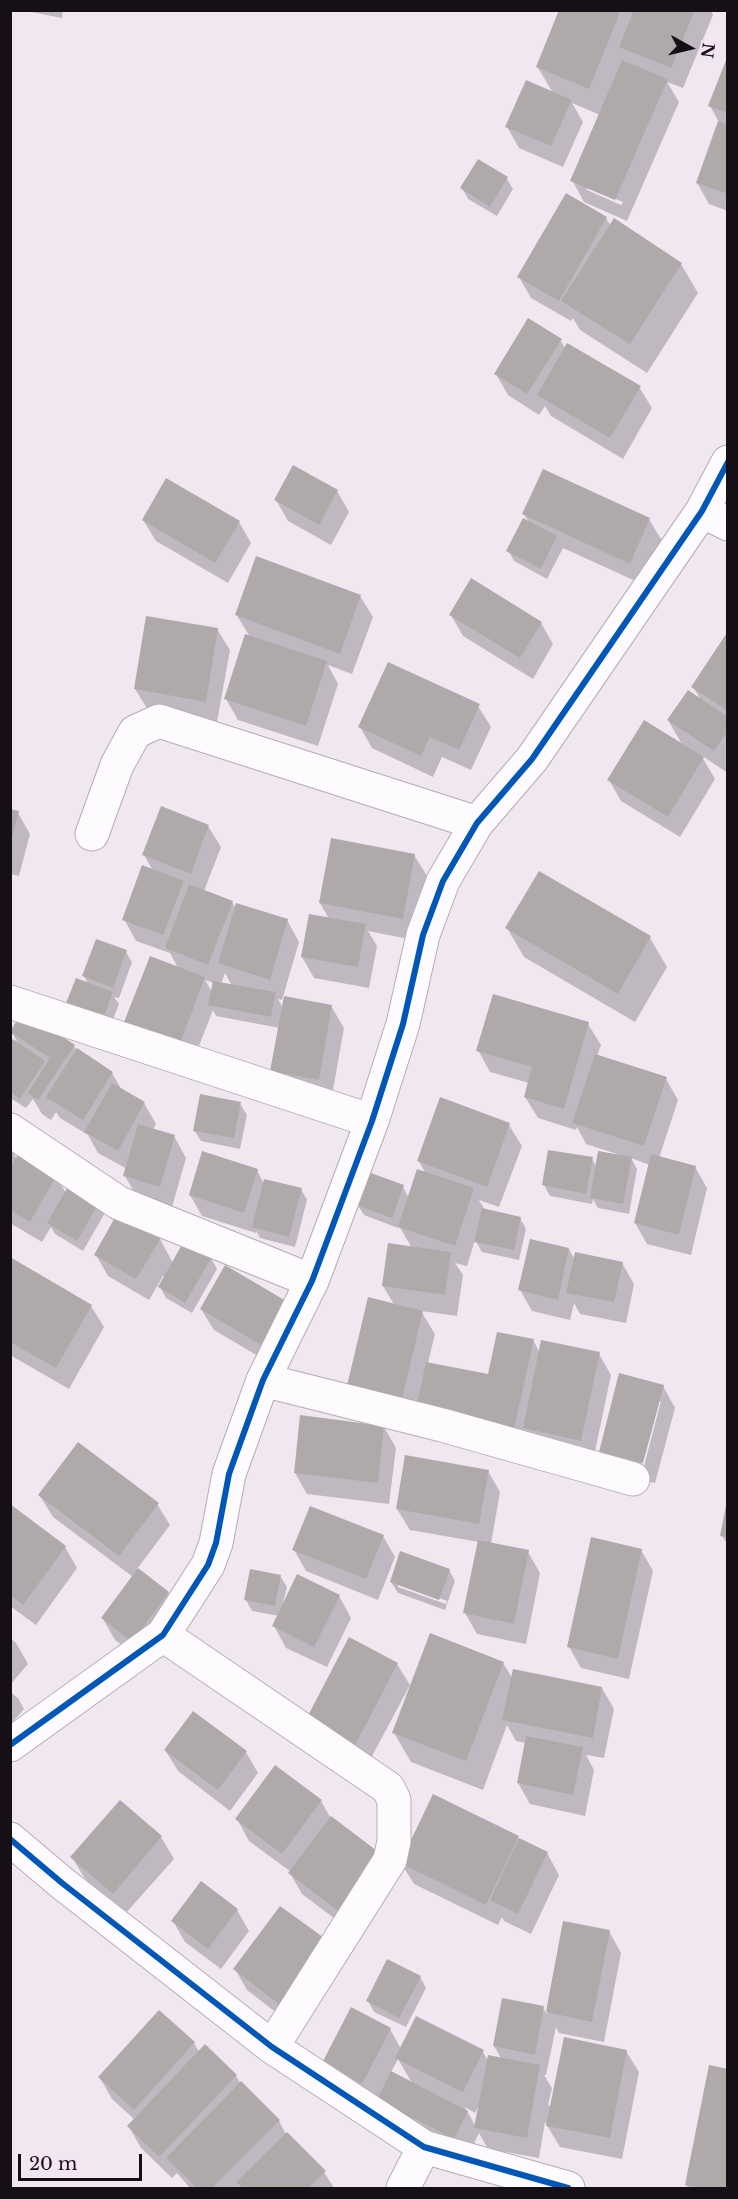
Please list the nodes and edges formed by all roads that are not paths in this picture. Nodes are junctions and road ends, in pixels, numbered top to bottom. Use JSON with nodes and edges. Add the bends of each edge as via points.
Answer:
{"nodes":[{"id":1,"x":728,"y":462,"type":"edge"},
{"id":2,"x":715,"y":518,"type":"edge"},
{"id":3,"x":477,"y":823,"type":"junction"},
{"id":4,"x":92,"y":834,"type":"dead end"},
{"id":5,"x":10,"y":1002,"type":"edge"},
{"id":6,"x":372,"y":1121,"type":"junction"},
{"id":7,"x":10,"y":1130,"type":"edge"},
{"id":8,"x":312,"y":1281,"type":"junction"},
{"id":9,"x":263,"y":1380,"type":"junction"},
{"id":10,"x":633,"y":1479,"type":"dead end"},
{"id":11,"x":163,"y":1635,"type":"junction"},
{"id":12,"x":10,"y":1745,"type":"edge"},
{"id":13,"x":10,"y":1839,"type":"edge"},
{"id":14,"x":272,"y":2047,"type":"junction"},
{"id":15,"x":424,"y":2147,"type":"junction"},
{"id":16,"x":403,"y":2188,"type":"edge"},
{"id":17,"x":568,"y":2188,"type":"edge"}],
"edges":[{"from":1,"to":2,"type":"street"},
{"from":2,"to":3,"type":"street","via":[[532,759]]},
{"from":3,"to":4,"type":"street","via":[[159,721],[135,732],[117,765]]},
{"from":3,"to":6,"type":"street","via":[[443,881],[423,934],[403,1024]]},
{"from":5,"to":6,"type":"street"},
{"from":6,"to":8,"type":"street"},
{"from":7,"to":8,"type":"street","via":[[119,1203]]},
{"from":8,"to":9,"type":"street"},
{"from":9,"to":10,"type":"street"},
{"from":9,"to":11,"type":"street","via":[[229,1474],[208,1565]]},
{"from":11,"to":12,"type":"street"},
{"from":11,"to":14,"type":"street","via":[[388,1788],[394,1800],[390,1860]]},
{"from":13,"to":14,"type":"street"},
{"from":14,"to":15,"type":"street"},
{"from":15,"to":16,"type":"street"},
{"from":15,"to":17,"type":"street"}]}
